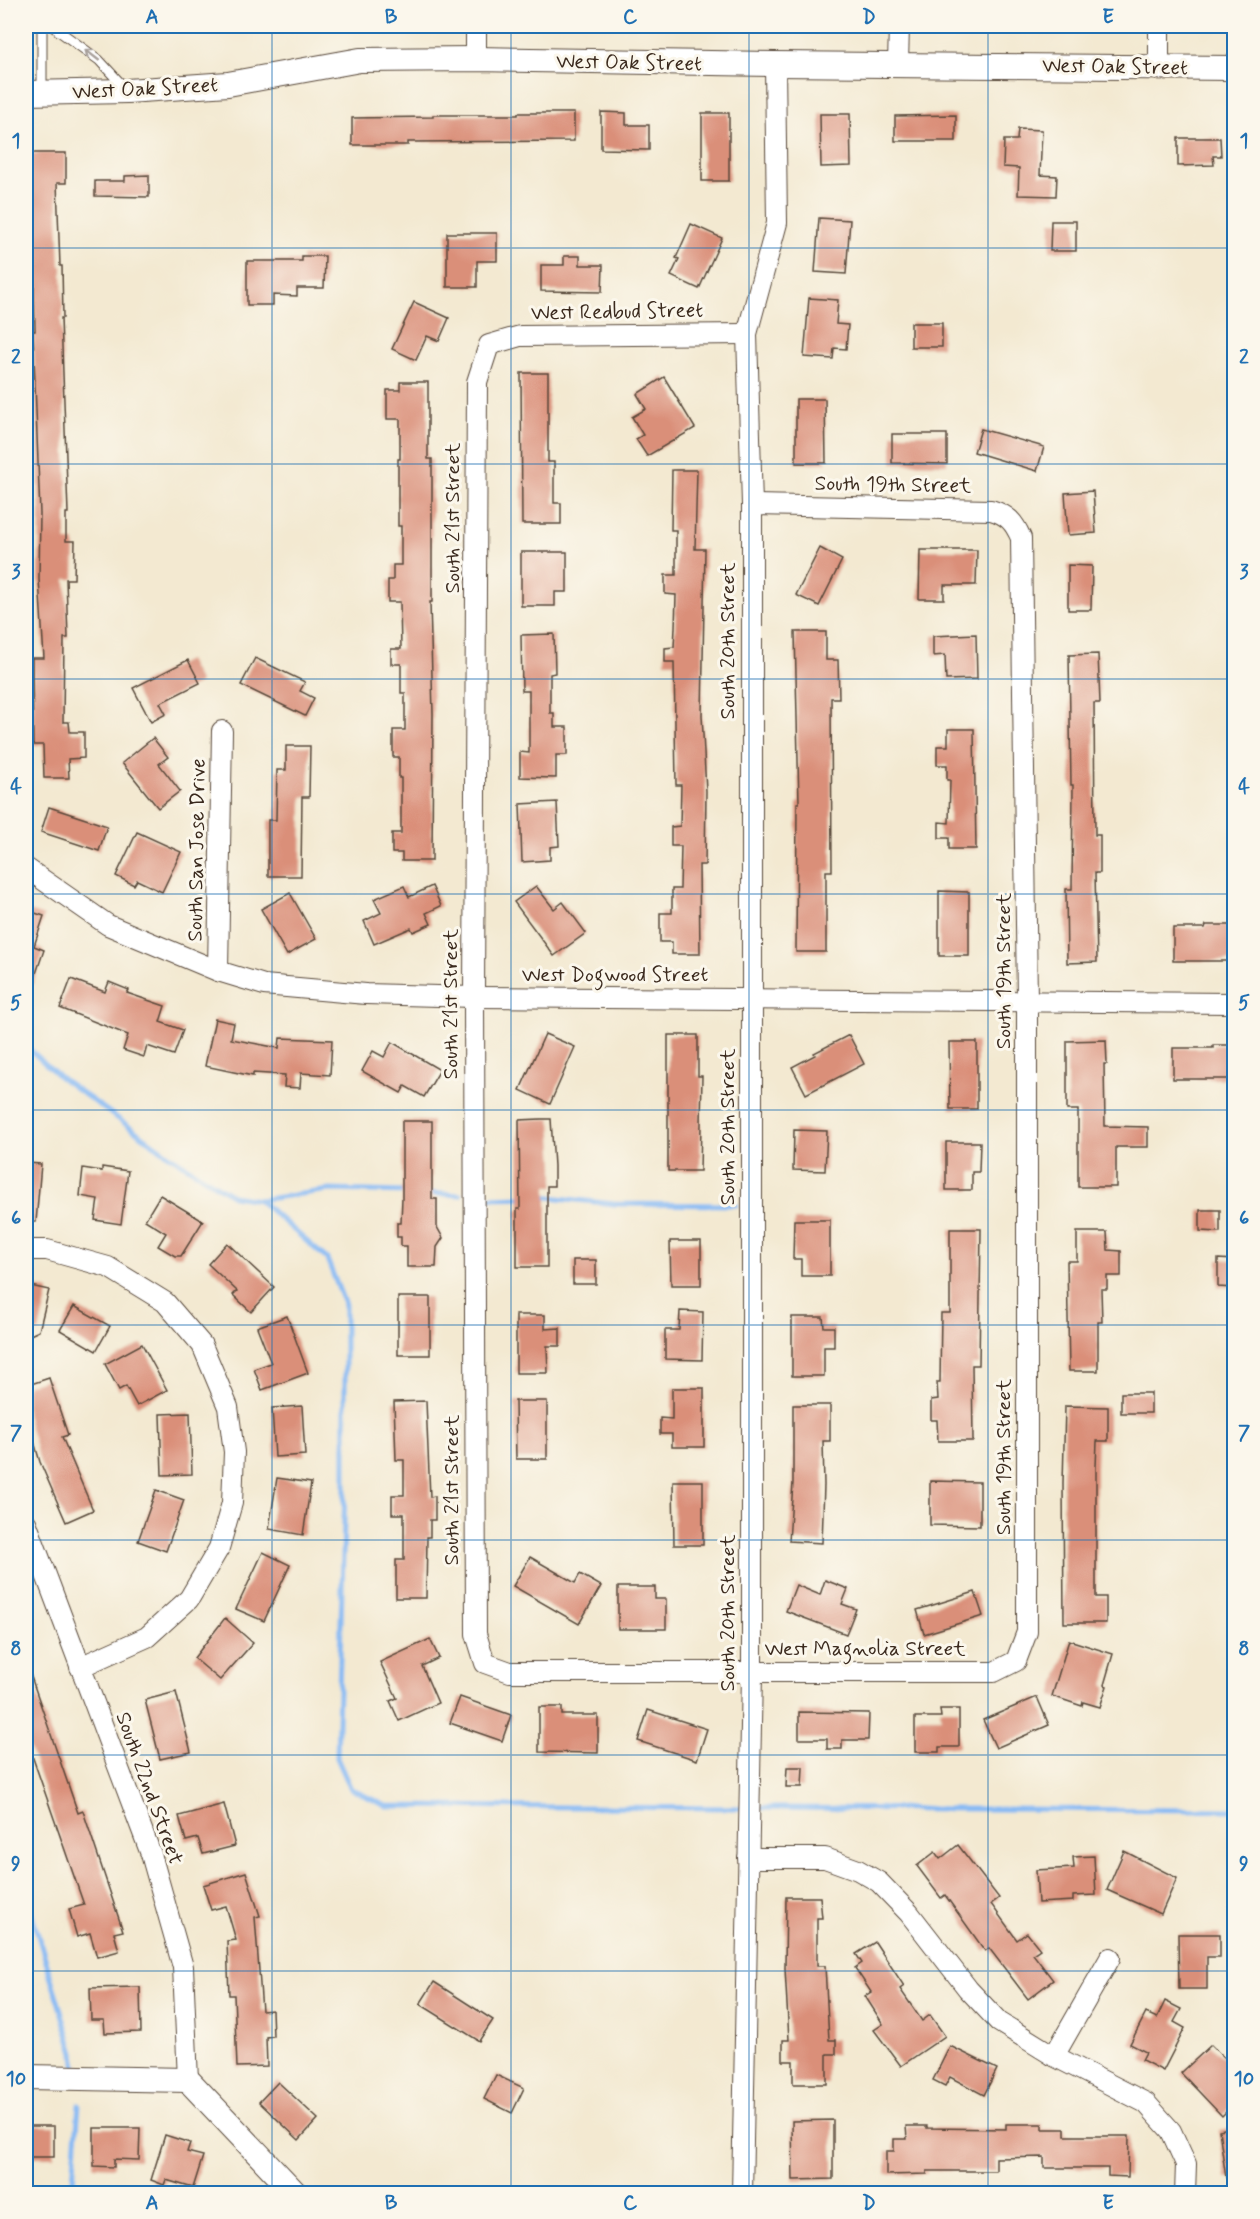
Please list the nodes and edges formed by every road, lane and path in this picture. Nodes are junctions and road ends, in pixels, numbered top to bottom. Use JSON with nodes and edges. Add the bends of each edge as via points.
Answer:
{"nodes":[{"id":1,"x":42,"y":26,"type":"edge"},
{"id":2,"x":52,"y":26,"type":"edge"},
{"id":3,"x":476,"y":26,"type":"edge"},
{"id":4,"x":899,"y":26,"type":"edge"},
{"id":5,"x":1159,"y":26,"type":"edge"},
{"id":6,"x":476,"y":59,"type":"junction"},
{"id":7,"x":776,"y":64,"type":"junction"},
{"id":8,"x":898,"y":64,"type":"junction"},
{"id":9,"x":1159,"y":67,"type":"junction"},
{"id":10,"x":1234,"y":68,"type":"edge"},
{"id":11,"x":127,"y":91,"type":"junction"},
{"id":12,"x":34,"y":93,"type":"edge"},
{"id":13,"x":747,"y":334,"type":"junction"},
{"id":14,"x":489,"y":345,"type":"joint"},
{"id":15,"x":752,"y":505,"type":"junction"},
{"id":16,"x":222,"y":731,"type":"dead end"},
{"id":17,"x":26,"y":868,"type":"edge"},
{"id":18,"x":218,"y":971,"type":"junction"},
{"id":19,"x":474,"y":997,"type":"junction"},
{"id":20,"x":750,"y":998,"type":"junction"},
{"id":21,"x":1028,"y":1001,"type":"junction"},
{"id":22,"x":1234,"y":1003,"type":"edge"},
{"id":23,"x":26,"y":1250,"type":"edge"},
{"id":24,"x":26,"y":1522,"type":"edge"},
{"id":25,"x":485,"y":1663,"type":"joint"},
{"id":26,"x":80,"y":1667,"type":"junction"},
{"id":27,"x":994,"y":1672,"type":"joint"},
{"id":28,"x":752,"y":1673,"type":"junction"},
{"id":29,"x":748,"y":1858,"type":"junction"},
{"id":30,"x":1110,"y":1958,"type":"dead end"},
{"id":31,"x":1054,"y":2056,"type":"junction"},
{"id":32,"x":26,"y":2077,"type":"edge"},
{"id":33,"x":188,"y":2080,"type":"junction"},
{"id":34,"x":296,"y":2193,"type":"edge"},
{"id":35,"x":742,"y":2193,"type":"edge"},
{"id":36,"x":1185,"y":2193,"type":"edge"}],
"edges":[{"from":1,"to":12,"type":"lane"},
{"from":11,"to":2,"type":"lane","one_way":true,"via":[[99,60]]},
{"from":3,"to":6,"type":"street"},
{"from":4,"to":8,"type":"street"},
{"from":5,"to":9,"type":"street"},
{"from":6,"to":7,"type":"street","name":"West Oak Street"},
{"from":6,"to":11,"type":"street","name":"West Oak Street","via":[[360,60],[228,84]]},
{"from":7,"to":8,"type":"street","name":"West Oak Street"},
{"from":7,"to":13,"type":"street","name":"South 20th Street","via":[[777,223]]},
{"from":8,"to":9,"type":"street","name":"West Oak Street"},
{"from":9,"to":10,"type":"street","name":"West Oak Street"},
{"from":11,"to":12,"type":"street","name":"West Oak Street"},
{"from":13,"to":14,"type":"street","name":"West Redbud Street","via":[[520,336]]},
{"from":13,"to":15,"type":"street","name":"South 20th Street"},
{"from":14,"to":19,"type":"street","name":"South 21st Street","via":[[477,382]]},
{"from":15,"to":20,"type":"street","name":"South 20th Street"},
{"from":15,"to":21,"type":"street","name":"South 19th Street","via":[[991,510],[1004,514],[1015,524],[1021,538]]},
{"from":16,"to":18,"type":"street","name":"South San Jose Drive"},
{"from":17,"to":18,"type":"street","name":"West Dogwood Street","via":[[108,925]]},
{"from":18,"to":19,"type":"street","name":"West Dogwood Street","via":[[264,985]]},
{"from":19,"to":20,"type":"street","name":"West Dogwood Street"},
{"from":19,"to":25,"type":"street","name":"South 21st Street","via":[[476,1634]]},
{"from":20,"to":21,"type":"street","name":"West Dogwood Street"},
{"from":20,"to":28,"type":"street","name":"South 20th Street"},
{"from":21,"to":22,"type":"street","name":"West Dogwood Street"},
{"from":21,"to":27,"type":"street","name":"South 19th Street","via":[[1026,1632],[1016,1661]]},
{"from":23,"to":26,"type":"street","via":[[47,1250],[108,1267],[165,1302],[202,1345],[228,1407],[234,1452],[232,1503],[219,1548],[189,1599],[147,1636]]},
{"from":24,"to":26,"type":"street","name":"South 22nd Street"},
{"from":25,"to":28,"type":"street","name":"West Magnolia Street","via":[[510,1672]]},
{"from":26,"to":33,"type":"street","name":"South 22nd Street","via":[[151,1854],[183,1967]]},
{"from":27,"to":28,"type":"street","name":"West Magnolia Street"},
{"from":28,"to":29,"type":"street","name":"South 20th Street"},
{"from":29,"to":31,"type":"street","via":[[825,1858],[879,1882],[999,2022]]},
{"from":29,"to":35,"type":"street","name":"South 20th Street"},
{"from":30,"to":31,"type":"street"},
{"from":31,"to":36,"type":"street","via":[[1146,2103],[1171,2131],[1186,2163]]},
{"from":32,"to":33,"type":"street"},
{"from":33,"to":34,"type":"street"}]}
